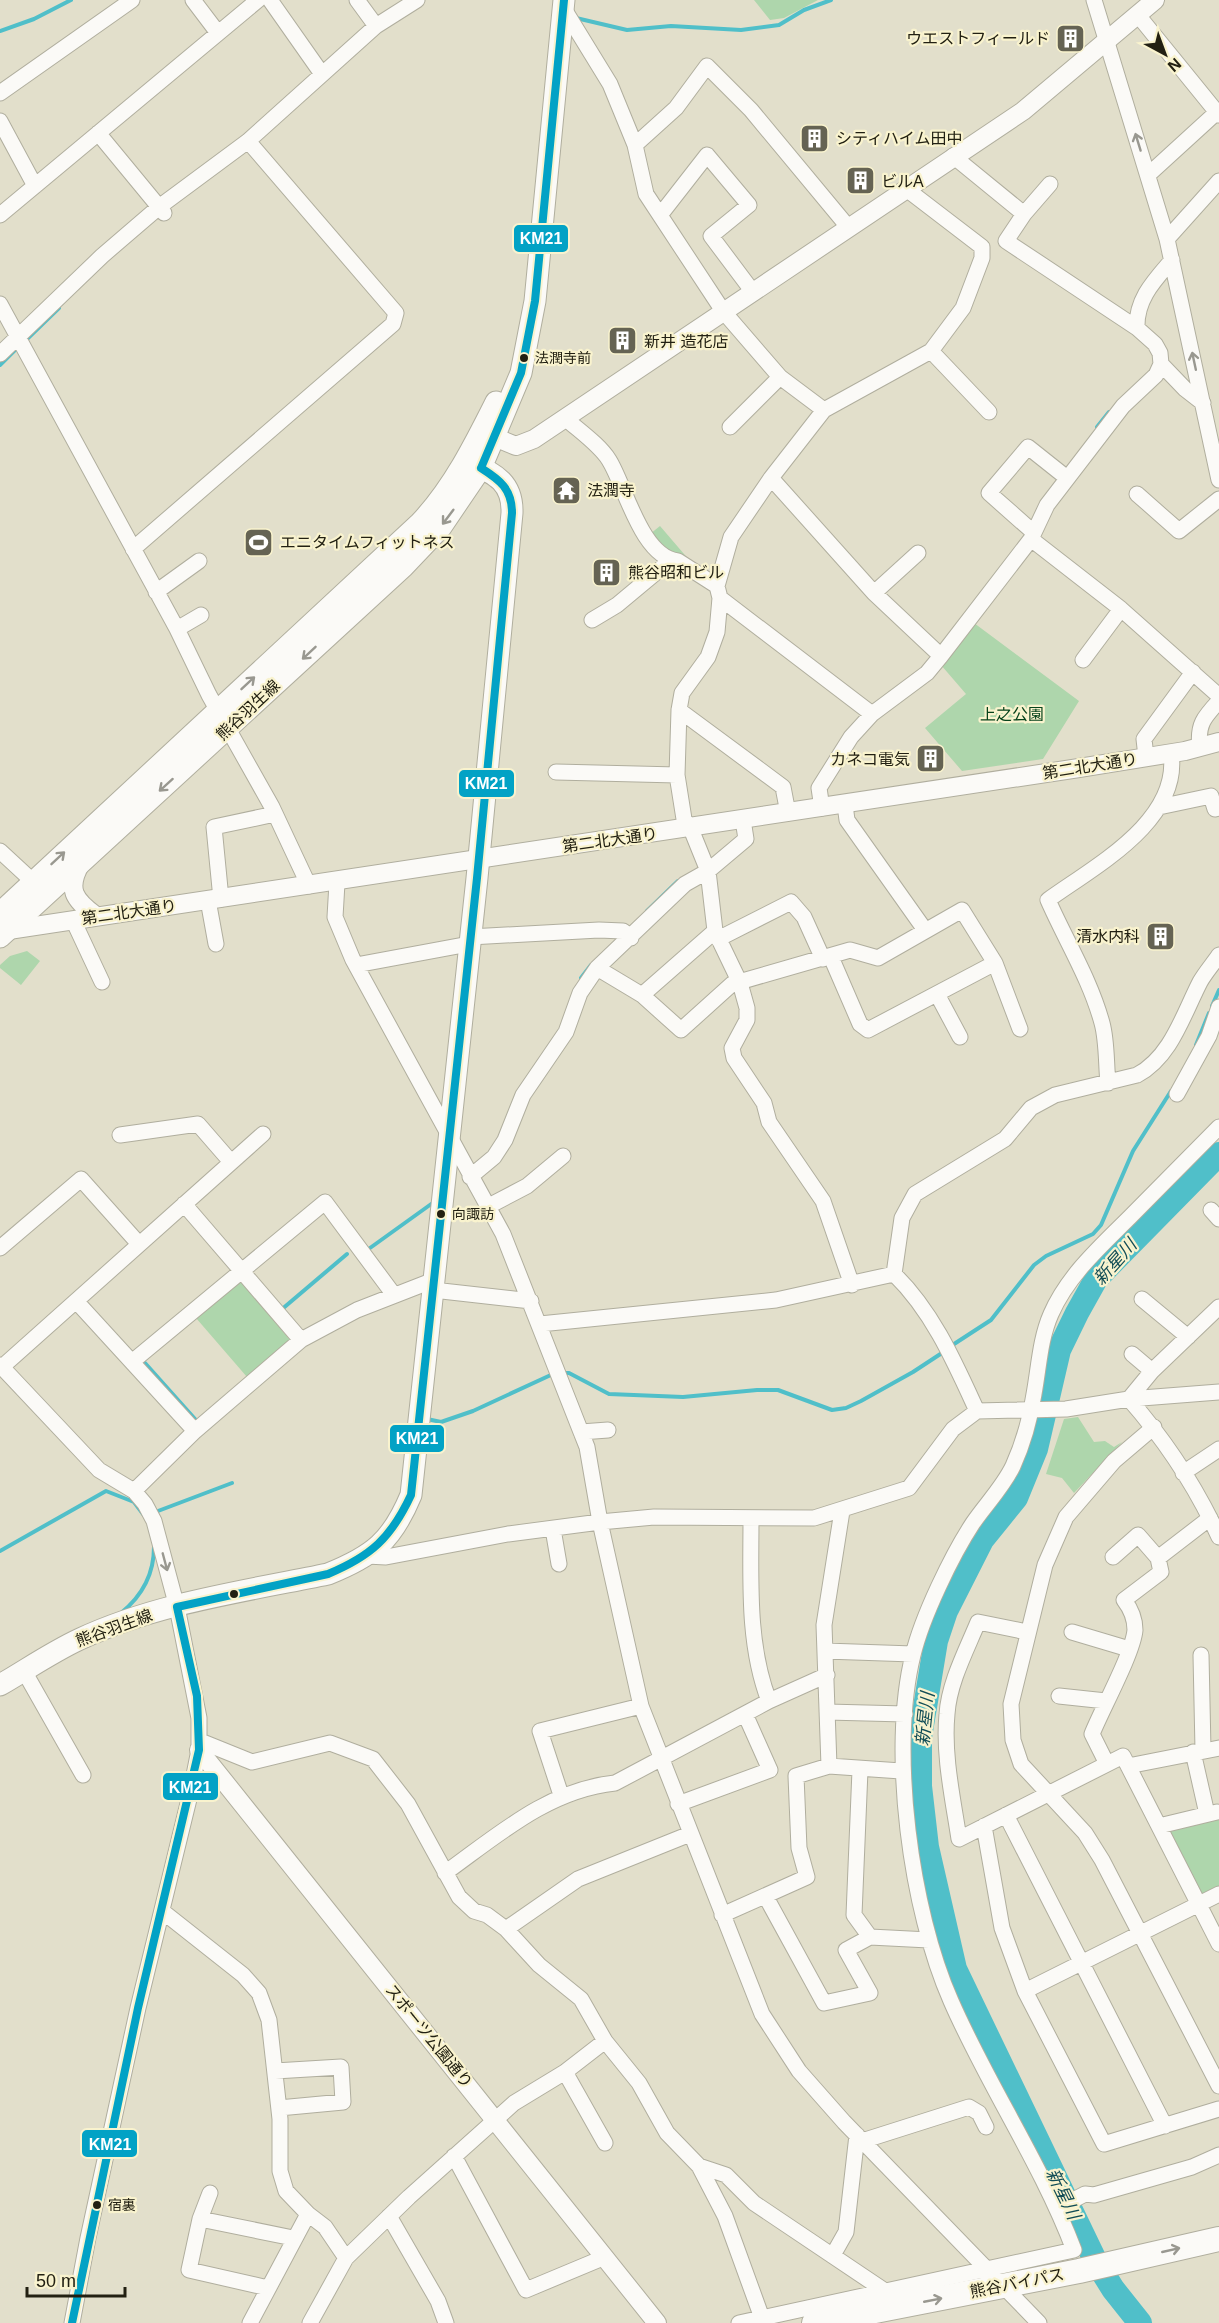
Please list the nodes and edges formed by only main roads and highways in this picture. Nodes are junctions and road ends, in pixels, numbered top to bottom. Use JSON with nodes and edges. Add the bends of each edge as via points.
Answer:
{"nodes":[{"id":1,"x":565,"y":13,"type":"edge"},
{"id":2,"x":473,"y":464,"type":"junction"},
{"id":3,"x":223,"y":720,"type":"junction"},
{"id":4,"x":40,"y":888,"type":"junction"},
{"id":5,"x":2,"y":928,"type":"edge"},
{"id":6,"x":0,"y":1684,"type":"edge"},
{"id":7,"x":1219,"y":2239,"type":"edge"},
{"id":8,"x":814,"y":2323,"type":"edge"}],
"edges":[{"from":1,"to":2,"type":"main road","name":"熊谷羽生線","via":[[535,301],[516,371]]},
{"from":2,"to":3,"type":"main road","name":"熊谷羽生線","via":[[450,514],[414,556]]},
{"from":2,"to":6,"type":"main road","name":"熊谷羽生線","via":[[499,479],[512,499],[479,858],[411,1495],[387,1540],[367,1556],[328,1574],[177,1607],[79,1639]]},
{"from":4,"to":3,"type":"main road","name":"熊谷羽生線","one_way":true},
{"from":3,"to":4,"type":"main road","name":"熊谷羽生線","one_way":true,"via":[[82,862]]},
{"from":4,"to":5,"type":"main road","name":"熊谷羽生線"},
{"from":8,"to":7,"type":"highway","name":"熊谷バイパス","one_way":true,"via":[[996,2278],[1078,2271]]}]}
